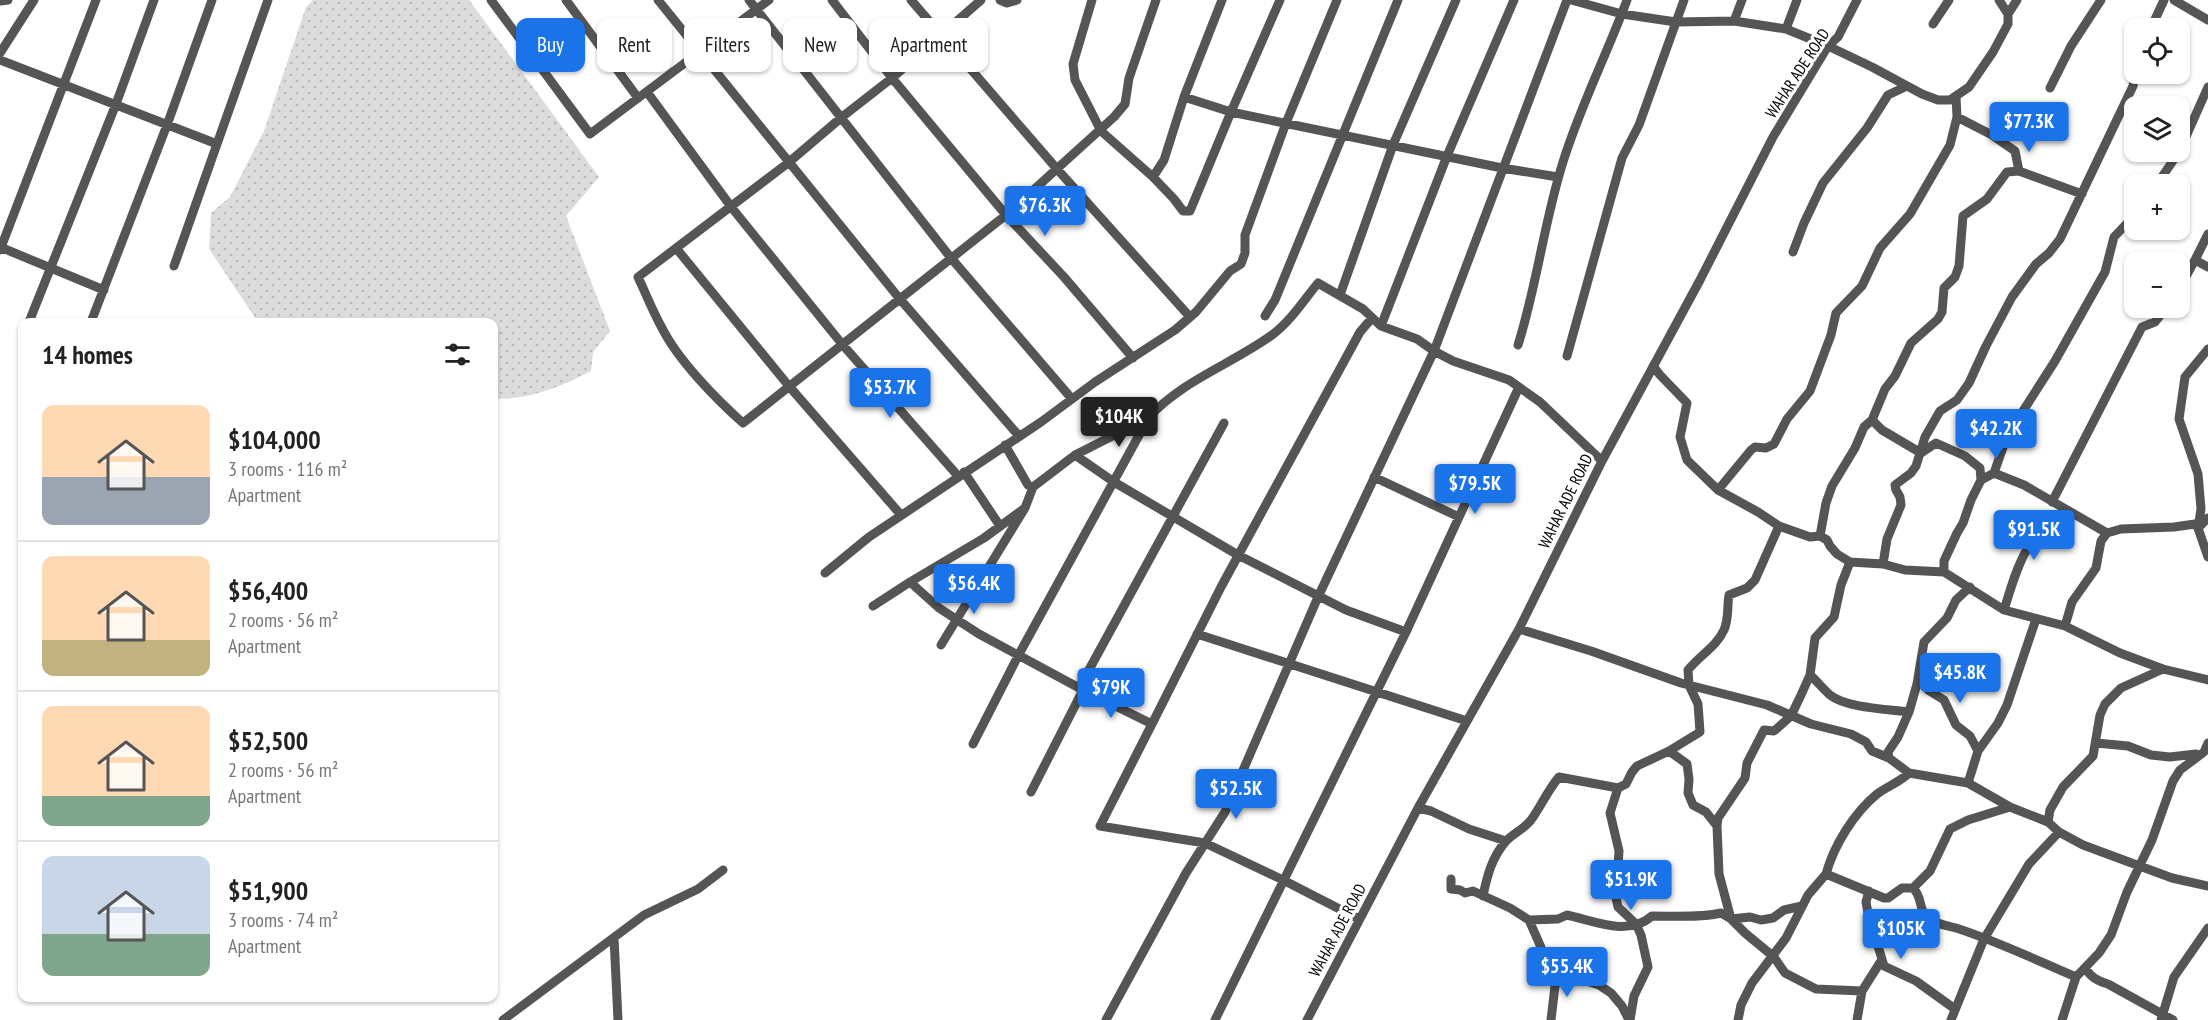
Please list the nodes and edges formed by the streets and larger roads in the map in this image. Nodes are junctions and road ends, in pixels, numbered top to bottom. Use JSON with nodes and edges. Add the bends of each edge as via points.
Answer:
{"nodes":[{"id":1,"x":8,"y":0,"type":"edge"},
{"id":2,"x":34,"y":0,"type":"edge"},
{"id":3,"x":96,"y":0,"type":"edge"},
{"id":4,"x":154,"y":0,"type":"edge"},
{"id":5,"x":212,"y":0,"type":"edge"},
{"id":6,"x":268,"y":0,"type":"edge"},
{"id":7,"x":491,"y":0,"type":"edge"},
{"id":8,"x":566,"y":0,"type":"edge"},
{"id":9,"x":658,"y":0,"type":"edge"},
{"id":10,"x":749,"y":0,"type":"edge"},
{"id":11,"x":769,"y":0,"type":"edge"},
{"id":12,"x":832,"y":0,"type":"edge"},
{"id":13,"x":910,"y":0,"type":"edge"},
{"id":14,"x":981,"y":0,"type":"edge"},
{"id":15,"x":1000,"y":0,"type":"edge"},
{"id":16,"x":1017,"y":0,"type":"edge"},
{"id":17,"x":1092,"y":0,"type":"edge"},
{"id":18,"x":1156,"y":0,"type":"edge"},
{"id":19,"x":1222,"y":0,"type":"edge"},
{"id":20,"x":1280,"y":0,"type":"edge"},
{"id":21,"x":1337,"y":0,"type":"edge"},
{"id":22,"x":1398,"y":0,"type":"edge"},
{"id":23,"x":1456,"y":0,"type":"edge"},
{"id":24,"x":1514,"y":0,"type":"edge"},
{"id":25,"x":1569,"y":0,"type":"edge"},
{"id":26,"x":1627,"y":0,"type":"edge"},
{"id":27,"x":1684,"y":0,"type":"edge"},
{"id":28,"x":1742,"y":0,"type":"edge"},
{"id":29,"x":1797,"y":0,"type":"edge"},
{"id":30,"x":1857,"y":0,"type":"edge"},
{"id":31,"x":1949,"y":0,"type":"edge"},
{"id":32,"x":1999,"y":0,"type":"edge"},
{"id":33,"x":2017,"y":0,"type":"edge"},
{"id":34,"x":2101,"y":0,"type":"edge"},
{"id":35,"x":2164,"y":0,"type":"edge"},
{"id":36,"x":2174,"y":0,"type":"edge"},
{"id":37,"x":0,"y":1,"type":"edge"},
{"id":38,"x":757,"y":9,"type":"junction"},
{"id":39,"x":1622,"y":14,"type":"junction"},
{"id":40,"x":2008,"y":14,"type":"junction"},
{"id":41,"x":745,"y":18,"type":"edge"},
{"id":42,"x":925,"y":18,"type":"edge"},
{"id":43,"x":960,"y":18,"type":"edge"},
{"id":44,"x":2156,"y":18,"type":"edge"},
{"id":45,"x":2208,"y":20,"type":"edge"},
{"id":46,"x":1734,"y":21,"type":"junction"},
{"id":47,"x":1676,"y":22,"type":"junction"},
{"id":48,"x":1933,"y":24,"type":"dead end"},
{"id":49,"x":1786,"y":29,"type":"junction"},
{"id":50,"x":684,"y":32,"type":"edge"},
{"id":51,"x":1828,"y":46,"type":"junction"},
{"id":52,"x":0,"y":53,"type":"edge"},
{"id":53,"x":0,"y":60,"type":"edge"},
{"id":54,"x":684,"y":64,"type":"edge"},
{"id":55,"x":716,"y":72,"type":"edge"},
{"id":56,"x":899,"y":72,"type":"edge"},
{"id":57,"x":972,"y":72,"type":"edge"},
{"id":58,"x":892,"y":78,"type":"junction"},
{"id":59,"x":2133,"y":84,"type":"edge"},
{"id":60,"x":64,"y":86,"type":"junction"},
{"id":61,"x":1907,"y":86,"type":"junction"},
{"id":62,"x":2208,"y":87,"type":"edge"},
{"id":63,"x":2050,"y":88,"type":"dead end"},
{"id":64,"x":647,"y":92,"type":"junction"},
{"id":65,"x":1956,"y":96,"type":"junction"},
{"id":66,"x":1184,"y":97,"type":"junction"},
{"id":67,"x":638,"y":98,"type":"junction"},
{"id":68,"x":116,"y":105,"type":"junction"},
{"id":69,"x":1231,"y":112,"type":"junction"},
{"id":70,"x":842,"y":117,"type":"junction"},
{"id":71,"x":1957,"y":117,"type":"junction"},
{"id":72,"x":1286,"y":123,"type":"junction"},
{"id":73,"x":167,"y":125,"type":"junction"},
{"id":74,"x":2190,"y":127,"type":"edge"},
{"id":75,"x":1101,"y":131,"type":"junction"},
{"id":76,"x":1344,"y":136,"type":"junction"},
{"id":77,"x":217,"y":144,"type":"junction"},
{"id":78,"x":1394,"y":145,"type":"junction"},
{"id":79,"x":1447,"y":156,"type":"junction"},
{"id":80,"x":788,"y":163,"type":"junction"},
{"id":81,"x":1502,"y":168,"type":"junction"},
{"id":82,"x":1057,"y":169,"type":"junction"},
{"id":83,"x":2019,"y":171,"type":"junction"},
{"id":84,"x":1153,"y":177,"type":"junction"},
{"id":85,"x":1558,"y":177,"type":"junction"},
{"id":86,"x":2082,"y":194,"type":"junction"},
{"id":87,"x":732,"y":208,"type":"junction"},
{"id":88,"x":1006,"y":215,"type":"junction"},
{"id":89,"x":2124,"y":226,"type":"edge"},
{"id":90,"x":2208,"y":234,"type":"edge"},
{"id":91,"x":0,"y":248,"type":"edge"},
{"id":92,"x":676,"y":248,"type":"junction"},
{"id":93,"x":1793,"y":252,"type":"dead end"},
{"id":94,"x":951,"y":258,"type":"junction"},
{"id":95,"x":2195,"y":260,"type":"junction"},
{"id":96,"x":174,"y":266,"type":"dead end"},
{"id":97,"x":51,"y":267,"type":"junction"},
{"id":98,"x":2208,"y":267,"type":"edge"},
{"id":99,"x":2190,"y":269,"type":"edge"},
{"id":100,"x":104,"y":290,"type":"junction"},
{"id":101,"x":1340,"y":295,"type":"junction"},
{"id":102,"x":899,"y":298,"type":"junction"},
{"id":103,"x":1265,"y":316,"type":"dead end"},
{"id":104,"x":1190,"y":317,"type":"junction"},
{"id":105,"x":31,"y":318,"type":"edge"},
{"id":106,"x":93,"y":318,"type":"edge"},
{"id":107,"x":1372,"y":318,"type":"junction"},
{"id":108,"x":2158,"y":318,"type":"edge"},
{"id":109,"x":1381,"y":326,"type":"junction"},
{"id":110,"x":842,"y":345,"type":"junction"},
{"id":111,"x":1518,"y":345,"type":"dead end"},
{"id":112,"x":2208,"y":349,"type":"edge"},
{"id":113,"x":1434,"y":351,"type":"junction"},
{"id":114,"x":1567,"y":356,"type":"dead end"},
{"id":115,"x":1134,"y":358,"type":"junction"},
{"id":116,"x":1653,"y":366,"type":"junction"},
{"id":117,"x":788,"y":385,"type":"junction"},
{"id":118,"x":1519,"y":387,"type":"junction"},
{"id":119,"x":1072,"y":399,"type":"junction"},
{"id":120,"x":1149,"y":417,"type":"junction"},
{"id":121,"x":1872,"y":420,"type":"junction"},
{"id":122,"x":1224,"y":423,"type":"dead end"},
{"id":123,"x":1020,"y":436,"type":"junction"},
{"id":124,"x":1005,"y":445,"type":"junction"},
{"id":125,"x":1921,"y":453,"type":"junction"},
{"id":126,"x":1075,"y":455,"type":"junction"},
{"id":127,"x":1602,"y":460,"type":"junction"},
{"id":128,"x":1994,"y":473,"type":"junction"},
{"id":129,"x":961,"y":474,"type":"junction"},
{"id":130,"x":1374,"y":477,"type":"junction"},
{"id":131,"x":1981,"y":480,"type":"junction"},
{"id":132,"x":1113,"y":483,"type":"junction"},
{"id":133,"x":1033,"y":487,"type":"junction"},
{"id":134,"x":1718,"y":490,"type":"junction"},
{"id":135,"x":2052,"y":502,"type":"junction"},
{"id":136,"x":1025,"y":508,"type":"junction"},
{"id":137,"x":2066,"y":511,"type":"junction"},
{"id":138,"x":901,"y":515,"type":"junction"},
{"id":139,"x":1173,"y":516,"type":"junction"},
{"id":140,"x":1460,"y":517,"type":"junction"},
{"id":141,"x":2208,"y":518,"type":"edge"},
{"id":142,"x":999,"y":526,"type":"junction"},
{"id":143,"x":1779,"y":526,"type":"junction"},
{"id":144,"x":2198,"y":528,"type":"junction"},
{"id":145,"x":2107,"y":533,"type":"junction"},
{"id":146,"x":1820,"y":536,"type":"junction"},
{"id":147,"x":1238,"y":555,"type":"junction"},
{"id":148,"x":2208,"y":556,"type":"edge"},
{"id":149,"x":1851,"y":562,"type":"junction"},
{"id":150,"x":1883,"y":564,"type":"junction"},
{"id":151,"x":1944,"y":572,"type":"junction"},
{"id":152,"x":825,"y":573,"type":"dead end"},
{"id":153,"x":910,"y":582,"type":"junction"},
{"id":154,"x":1970,"y":587,"type":"junction"},
{"id":155,"x":1318,"y":597,"type":"junction"},
{"id":156,"x":873,"y":606,"type":"dead end"},
{"id":157,"x":2004,"y":610,"type":"junction"},
{"id":158,"x":957,"y":619,"type":"junction"},
{"id":159,"x":2036,"y":619,"type":"junction"},
{"id":160,"x":2065,"y":627,"type":"junction"},
{"id":161,"x":1519,"y":629,"type":"junction"},
{"id":162,"x":1406,"y":632,"type":"junction"},
{"id":163,"x":1197,"y":634,"type":"junction"},
{"id":164,"x":941,"y":645,"type":"dead end"},
{"id":165,"x":1018,"y":656,"type":"junction"},
{"id":166,"x":1289,"y":664,"type":"junction"},
{"id":167,"x":2163,"y":669,"type":"junction"},
{"id":168,"x":1918,"y":674,"type":"junction"},
{"id":169,"x":1810,"y":675,"type":"junction"},
{"id":170,"x":2208,"y":680,"type":"edge"},
{"id":171,"x":1689,"y":685,"type":"junction"},
{"id":172,"x":1081,"y":689,"type":"junction"},
{"id":173,"x":1377,"y":692,"type":"junction"},
{"id":174,"x":1909,"y":712,"type":"junction"},
{"id":175,"x":1791,"y":716,"type":"junction"},
{"id":176,"x":1467,"y":721,"type":"junction"},
{"id":177,"x":1152,"y":724,"type":"junction"},
{"id":178,"x":2096,"y":743,"type":"junction"},
{"id":179,"x":973,"y":744,"type":"dead end"},
{"id":180,"x":2206,"y":747,"type":"edge"},
{"id":181,"x":1669,"y":751,"type":"junction"},
{"id":182,"x":1978,"y":751,"type":"junction"},
{"id":183,"x":1889,"y":758,"type":"junction"},
{"id":184,"x":1909,"y":773,"type":"junction"},
{"id":185,"x":1968,"y":783,"type":"junction"},
{"id":186,"x":1618,"y":788,"type":"junction"},
{"id":187,"x":1031,"y":792,"type":"dead end"},
{"id":188,"x":2010,"y":807,"type":"junction"},
{"id":189,"x":1418,"y":808,"type":"junction"},
{"id":190,"x":2048,"y":822,"type":"junction"},
{"id":191,"x":1717,"y":826,"type":"junction"},
{"id":192,"x":2059,"y":832,"type":"junction"},
{"id":193,"x":1506,"y":841,"type":"junction"},
{"id":194,"x":1205,"y":843,"type":"junction"},
{"id":195,"x":2141,"y":865,"type":"junction"},
{"id":196,"x":723,"y":870,"type":"dead end"},
{"id":197,"x":1826,"y":874,"type":"junction"},
{"id":198,"x":1451,"y":879,"type":"dead end"},
{"id":199,"x":1283,"y":880,"type":"junction"},
{"id":200,"x":2208,"y":886,"type":"edge"},
{"id":201,"x":1913,"y":888,"type":"junction"},
{"id":202,"x":1869,"y":891,"type":"junction"},
{"id":203,"x":1483,"y":896,"type":"junction"},
{"id":204,"x":1802,"y":906,"type":"junction"},
{"id":205,"x":1359,"y":919,"type":"junction"},
{"id":206,"x":1731,"y":919,"type":"junction"},
{"id":207,"x":1529,"y":920,"type":"junction"},
{"id":208,"x":1636,"y":924,"type":"junction"},
{"id":209,"x":2208,"y":928,"type":"edge"},
{"id":210,"x":614,"y":938,"type":"junction"},
{"id":211,"x":1984,"y":939,"type":"junction"},
{"id":212,"x":1774,"y":957,"type":"junction"},
{"id":213,"x":1881,"y":961,"type":"junction"},
{"id":214,"x":2085,"y":968,"type":"junction"},
{"id":215,"x":1562,"y":971,"type":"junction"},
{"id":216,"x":2076,"y":977,"type":"junction"},
{"id":217,"x":1862,"y":991,"type":"junction"},
{"id":218,"x":1955,"y":1010,"type":"junction"},
{"id":219,"x":2162,"y":1018,"type":"edge"},
{"id":220,"x":503,"y":1020,"type":"edge"},
{"id":221,"x":618,"y":1020,"type":"edge"},
{"id":222,"x":1106,"y":1020,"type":"edge"},
{"id":223,"x":1215,"y":1020,"type":"edge"},
{"id":224,"x":1307,"y":1020,"type":"edge"},
{"id":225,"x":1551,"y":1020,"type":"edge"},
{"id":226,"x":1629,"y":1020,"type":"edge"},
{"id":227,"x":1738,"y":1020,"type":"edge"},
{"id":228,"x":1857,"y":1020,"type":"edge"},
{"id":229,"x":1951,"y":1020,"type":"edge"},
{"id":230,"x":2062,"y":1020,"type":"edge"},
{"id":231,"x":2173,"y":1020,"type":"edge"}],
"edges":[{"from":1,"to":37,"type":"street"},
{"from":2,"to":52,"type":"street"},
{"from":3,"to":60,"type":"street"},
{"from":4,"to":68,"type":"street"},
{"from":5,"to":73,"type":"street"},
{"from":6,"to":77,"type":"street"},
{"from":7,"to":67,"type":"street","via":[[590,134]]},
{"from":8,"to":67,"type":"street"},
{"from":9,"to":50,"type":"street"},
{"from":10,"to":38,"type":"street"},
{"from":11,"to":38,"type":"street"},
{"from":12,"to":58,"type":"street"},
{"from":13,"to":42,"type":"street"},
{"from":14,"to":43,"type":"street"},
{"from":15,"to":16,"type":"street"},
{"from":17,"to":75,"type":"street","via":[[1073,64],[1075,80]]},
{"from":18,"to":75,"type":"street","via":[[1129,78],[1125,104]]},
{"from":19,"to":66,"type":"street"},
{"from":20,"to":69,"type":"street"},
{"from":21,"to":72,"type":"street"},
{"from":22,"to":76,"type":"street"},
{"from":23,"to":78,"type":"street"},
{"from":24,"to":79,"type":"street"},
{"from":25,"to":39,"type":"street"},
{"from":25,"to":81,"type":"street"},
{"from":26,"to":39,"type":"street"},
{"from":27,"to":47,"type":"street"},
{"from":28,"to":46,"type":"street"},
{"from":29,"to":49,"type":"street"},
{"from":30,"to":51,"type":"street","name":"WAHAR ADE ROAD","via":[[1838,37]]},
{"from":31,"to":48,"type":"street"},
{"from":32,"to":40,"type":"street"},
{"from":33,"to":40,"type":"street"},
{"from":34,"to":63,"type":"street"},
{"from":35,"to":44,"type":"street"},
{"from":36,"to":45,"type":"street"},
{"from":38,"to":41,"type":"street"},
{"from":38,"to":70,"type":"street"},
{"from":39,"to":47,"type":"street"},
{"from":39,"to":85,"type":"street"},
{"from":40,"to":65,"type":"street","via":[[2008,24],[1978,75]]},
{"from":46,"to":47,"type":"street"},
{"from":46,"to":49,"type":"street"},
{"from":47,"to":114,"type":"street","via":[[1639,125],[1622,158]]},
{"from":49,"to":51,"type":"street"},
{"from":51,"to":61,"type":"street"},
{"from":51,"to":116,"type":"street","name":"WAHAR ADE ROAD","via":[[1773,137]]},
{"from":53,"to":60,"type":"street"},
{"from":54,"to":64,"type":"street"},
{"from":55,"to":80,"type":"street"},
{"from":56,"to":58,"type":"street"},
{"from":57,"to":82,"type":"street"},
{"from":58,"to":70,"type":"street"},
{"from":58,"to":88,"type":"street"},
{"from":59,"to":86,"type":"street"},
{"from":60,"to":68,"type":"street"},
{"from":60,"to":91,"type":"street"},
{"from":61,"to":65,"type":"street","via":[[1938,99]]},
{"from":61,"to":93,"type":"street","via":[[1888,95],[1823,183]]},
{"from":62,"to":74,"type":"street"},
{"from":64,"to":67,"type":"street"},
{"from":64,"to":87,"type":"street"},
{"from":65,"to":71,"type":"street"},
{"from":66,"to":69,"type":"street"},
{"from":66,"to":84,"type":"street","via":[[1164,160]]},
{"from":68,"to":73,"type":"street"},
{"from":68,"to":97,"type":"street"},
{"from":69,"to":72,"type":"street"},
{"from":69,"to":84,"type":"street","via":[[1190,212],[1183,211]]},
{"from":70,"to":80,"type":"street"},
{"from":70,"to":94,"type":"street"},
{"from":71,"to":83,"type":"street","via":[[2015,151]]},
{"from":71,"to":134,"type":"street","via":[[1950,145],[1910,214],[1880,248],[1862,286],[1836,313],[1810,392],[1787,419],[1774,444],[1750,450]]},
{"from":72,"to":76,"type":"street"},
{"from":72,"to":104,"type":"street","via":[[1245,235],[1241,264],[1230,271]]},
{"from":73,"to":77,"type":"street"},
{"from":73,"to":100,"type":"street"},
{"from":75,"to":82,"type":"street"},
{"from":75,"to":84,"type":"street"},
{"from":76,"to":78,"type":"street"},
{"from":76,"to":103,"type":"street"},
{"from":77,"to":96,"type":"street"},
{"from":78,"to":79,"type":"street"},
{"from":78,"to":101,"type":"street"},
{"from":79,"to":81,"type":"street"},
{"from":79,"to":109,"type":"street"},
{"from":80,"to":87,"type":"street"},
{"from":80,"to":102,"type":"street"},
{"from":81,"to":85,"type":"street"},
{"from":81,"to":113,"type":"street"},
{"from":82,"to":88,"type":"street"},
{"from":82,"to":104,"type":"street"},
{"from":83,"to":86,"type":"street"},
{"from":83,"to":121,"type":"street","via":[[2007,172],[1987,199],[1963,216],[1959,266],[1944,288],[1942,312],[1911,343]]},
{"from":85,"to":111,"type":"street"},
{"from":86,"to":125,"type":"street","via":[[2060,239],[2013,297],[1969,383],[1957,400],[1940,411]]},
{"from":87,"to":92,"type":"street"},
{"from":87,"to":110,"type":"street"},
{"from":88,"to":94,"type":"street"},
{"from":88,"to":115,"type":"street"},
{"from":89,"to":128,"type":"street","via":[[2114,237],[2105,272],[2055,362],[2007,436]]},
{"from":90,"to":95,"type":"street"},
{"from":91,"to":97,"type":"street"},
{"from":92,"to":117,"type":"street"},
{"from":92,"to":117,"type":"street","via":[[638,277],[673,345],[743,423]]},
{"from":94,"to":102,"type":"street"},
{"from":94,"to":119,"type":"street"},
{"from":95,"to":98,"type":"street"},
{"from":95,"to":99,"type":"street"},
{"from":97,"to":100,"type":"street"},
{"from":97,"to":105,"type":"street"},
{"from":100,"to":106,"type":"street"},
{"from":101,"to":107,"type":"street"},
{"from":101,"to":120,"type":"street","via":[[1318,283],[1274,334],[1214,368],[1163,402]]},
{"from":102,"to":110,"type":"street"},
{"from":102,"to":123,"type":"street"},
{"from":104,"to":115,"type":"street"},
{"from":107,"to":109,"type":"street"},
{"from":107,"to":147,"type":"street","via":[[1359,332]]},
{"from":108,"to":135,"type":"street","via":[[2142,327]]},
{"from":109,"to":113,"type":"street","via":[[1417,339]]},
{"from":110,"to":117,"type":"street"},
{"from":110,"to":129,"type":"street"},
{"from":112,"to":144,"type":"street","via":[[2185,377],[2179,419],[2198,474]]},
{"from":113,"to":118,"type":"street"},
{"from":113,"to":130,"type":"street"},
{"from":115,"to":119,"type":"street"},
{"from":116,"to":127,"type":"street","name":"WAHAR ADE ROAD"},
{"from":116,"to":134,"type":"street","via":[[1687,403],[1680,437],[1687,460]]},
{"from":117,"to":138,"type":"street"},
{"from":118,"to":127,"type":"street","via":[[1548,408]]},
{"from":118,"to":140,"type":"street"},
{"from":119,"to":123,"type":"street"},
{"from":120,"to":126,"type":"street"},
{"from":120,"to":132,"type":"street"},
{"from":121,"to":125,"type":"street"},
{"from":121,"to":146,"type":"street","via":[[1864,427],[1832,486]]},
{"from":122,"to":139,"type":"street"},
{"from":123,"to":124,"type":"street"},
{"from":124,"to":129,"type":"street"},
{"from":124,"to":133,"type":"street","via":[[1028,485]]},
{"from":125,"to":131,"type":"street","via":[[1936,443],[1965,456],[1980,468]]},
{"from":125,"to":150,"type":"street","via":[[1914,470],[1895,485],[1901,505],[1887,539]]},
{"from":126,"to":132,"type":"street"},
{"from":126,"to":133,"type":"street"},
{"from":127,"to":161,"type":"street","name":"WAHAR ADE ROAD"},
{"from":128,"to":131,"type":"street"},
{"from":128,"to":135,"type":"street"},
{"from":129,"to":138,"type":"street"},
{"from":129,"to":142,"type":"street"},
{"from":130,"to":140,"type":"street"},
{"from":130,"to":155,"type":"street"},
{"from":131,"to":151,"type":"street","via":[[1944,561]]},
{"from":132,"to":139,"type":"street"},
{"from":132,"to":165,"type":"street"},
{"from":133,"to":136,"type":"street"},
{"from":134,"to":143,"type":"street"},
{"from":135,"to":137,"type":"street"},
{"from":136,"to":142,"type":"street"},
{"from":136,"to":158,"type":"street"},
{"from":137,"to":145,"type":"street"},
{"from":137,"to":157,"type":"street","via":[[2040,530],[2029,544]]},
{"from":138,"to":152,"type":"street"},
{"from":139,"to":147,"type":"street"},
{"from":139,"to":172,"type":"street"},
{"from":140,"to":162,"type":"street"},
{"from":141,"to":144,"type":"street"},
{"from":142,"to":153,"type":"street"},
{"from":143,"to":146,"type":"street","via":[[1810,537]]},
{"from":143,"to":171,"type":"street","via":[[1755,580],[1729,595],[1725,629],[1688,670]]},
{"from":144,"to":145,"type":"street","via":[[2195,524]]},
{"from":144,"to":148,"type":"street"},
{"from":145,"to":160,"type":"street","via":[[2101,541],[2096,568],[2072,602]]},
{"from":146,"to":149,"type":"street"},
{"from":147,"to":155,"type":"street"},
{"from":147,"to":163,"type":"street"},
{"from":149,"to":150,"type":"street"},
{"from":149,"to":169,"type":"street","via":[[1834,617],[1815,638]]},
{"from":150,"to":151,"type":"street","via":[[1905,570]]},
{"from":151,"to":154,"type":"street"},
{"from":153,"to":156,"type":"street"},
{"from":153,"to":158,"type":"street"},
{"from":154,"to":157,"type":"street"},
{"from":154,"to":168,"type":"street","via":[[1924,642]]},
{"from":155,"to":162,"type":"street"},
{"from":155,"to":166,"type":"street"},
{"from":157,"to":159,"type":"street"},
{"from":158,"to":164,"type":"street"},
{"from":158,"to":165,"type":"street"},
{"from":159,"to":160,"type":"street"},
{"from":159,"to":182,"type":"street","via":[[2007,705]]},
{"from":160,"to":167,"type":"street"},
{"from":161,"to":171,"type":"street"},
{"from":161,"to":176,"type":"street","name":"WAHAR ADE ROAD"},
{"from":162,"to":173,"type":"street"},
{"from":163,"to":166,"type":"street"},
{"from":163,"to":177,"type":"street"},
{"from":165,"to":172,"type":"street"},
{"from":165,"to":179,"type":"street"},
{"from":166,"to":173,"type":"street"},
{"from":166,"to":194,"type":"street","via":[[1225,812]]},
{"from":167,"to":170,"type":"street"},
{"from":167,"to":178,"type":"street","via":[[2111,696],[2100,715]]},
{"from":168,"to":174,"type":"street"},
{"from":168,"to":182,"type":"street","via":[[1928,690],[1944,700],[1956,725],[1970,736]]},
{"from":169,"to":174,"type":"street","via":[[1839,700]]},
{"from":169,"to":175,"type":"street"},
{"from":171,"to":175,"type":"street","via":[[1767,705]]},
{"from":171,"to":181,"type":"street","via":[[1698,704],[1700,732]]},
{"from":172,"to":177,"type":"street"},
{"from":172,"to":187,"type":"street"},
{"from":173,"to":176,"type":"street"},
{"from":173,"to":199,"type":"street"},
{"from":174,"to":183,"type":"street","via":[[1888,752]]},
{"from":175,"to":183,"type":"street","via":[[1851,734],[1866,742],[1872,751]]},
{"from":175,"to":191,"type":"street","via":[[1774,731],[1764,730],[1747,763],[1745,778],[1718,818]]},
{"from":176,"to":189,"type":"street","name":"WAHAR ADE ROAD"},
{"from":177,"to":194,"type":"street","via":[[1100,826]]},
{"from":178,"to":180,"type":"street","via":[[2128,746],[2170,757]]},
{"from":178,"to":190,"type":"street","via":[[2093,756],[2055,798]]},
{"from":180,"to":195,"type":"street","via":[[2180,770],[2173,782]]},
{"from":181,"to":186,"type":"street","via":[[1637,766],[1626,784]]},
{"from":181,"to":191,"type":"street","via":[[1687,764],[1688,793],[1693,804]]},
{"from":182,"to":185,"type":"street"},
{"from":183,"to":184,"type":"street"},
{"from":184,"to":185,"type":"street"},
{"from":184,"to":197,"type":"street","via":[[1877,794],[1864,808],[1837,847]]},
{"from":185,"to":188,"type":"street"},
{"from":186,"to":193,"type":"street","via":[[1559,777],[1523,829]]},
{"from":186,"to":208,"type":"street","via":[[1610,813],[1619,851],[1615,892],[1618,907]]},
{"from":188,"to":190,"type":"street"},
{"from":188,"to":201,"type":"street","via":[[1950,829],[1929,871]]},
{"from":189,"to":193,"type":"street"},
{"from":189,"to":205,"type":"street","name":"WAHAR ADE ROAD"},
{"from":190,"to":192,"type":"street"},
{"from":191,"to":206,"type":"street","via":[[1719,874]]},
{"from":192,"to":195,"type":"street","via":[[2083,845]]},
{"from":192,"to":211,"type":"street","via":[[2029,864]]},
{"from":193,"to":203,"type":"street","via":[[1491,865]]},
{"from":194,"to":199,"type":"street"},
{"from":194,"to":222,"type":"street"},
{"from":195,"to":200,"type":"street","via":[[2172,878]]},
{"from":195,"to":214,"type":"street","via":[[2111,935]]},
{"from":196,"to":210,"type":"street","via":[[698,889],[645,915]]},
{"from":197,"to":202,"type":"street"},
{"from":197,"to":204,"type":"street"},
{"from":198,"to":203,"type":"street","via":[[1451,889]]},
{"from":199,"to":205,"type":"street"},
{"from":199,"to":223,"type":"street"},
{"from":201,"to":202,"type":"street","via":[[1902,888],[1888,898]]},
{"from":201,"to":211,"type":"street","via":[[1920,894],[1926,917]]},
{"from":202,"to":213,"type":"street","via":[[1866,902]]},
{"from":203,"to":207,"type":"street"},
{"from":204,"to":206,"type":"street","via":[[1773,918]]},
{"from":204,"to":212,"type":"street"},
{"from":205,"to":224,"type":"street","name":"WAHAR ADE ROAD"},
{"from":206,"to":208,"type":"street","via":[[1721,913],[1701,917],[1652,916]]},
{"from":206,"to":212,"type":"street"},
{"from":207,"to":208,"type":"street","via":[[1567,915],[1603,926]]},
{"from":207,"to":215,"type":"street","via":[[1547,962]]},
{"from":208,"to":226,"type":"street","via":[[1645,945],[1648,967],[1634,996]]},
{"from":209,"to":219,"type":"street","via":[[2174,977]]},
{"from":210,"to":220,"type":"street"},
{"from":210,"to":221,"type":"street"},
{"from":211,"to":216,"type":"street"},
{"from":211,"to":218,"type":"street"},
{"from":212,"to":217,"type":"street","via":[[1785,973],[1815,989]]},
{"from":212,"to":227,"type":"street","via":[[1752,983]]},
{"from":213,"to":217,"type":"street"},
{"from":213,"to":218,"type":"street"},
{"from":214,"to":216,"type":"street"},
{"from":214,"to":219,"type":"street","via":[[2090,976]]},
{"from":215,"to":225,"type":"street","via":[[1555,986]]},
{"from":215,"to":226,"type":"street","via":[[1611,993]]},
{"from":216,"to":230,"type":"street"},
{"from":217,"to":228,"type":"street"},
{"from":218,"to":229,"type":"street"},
{"from":219,"to":231,"type":"street"}]}
